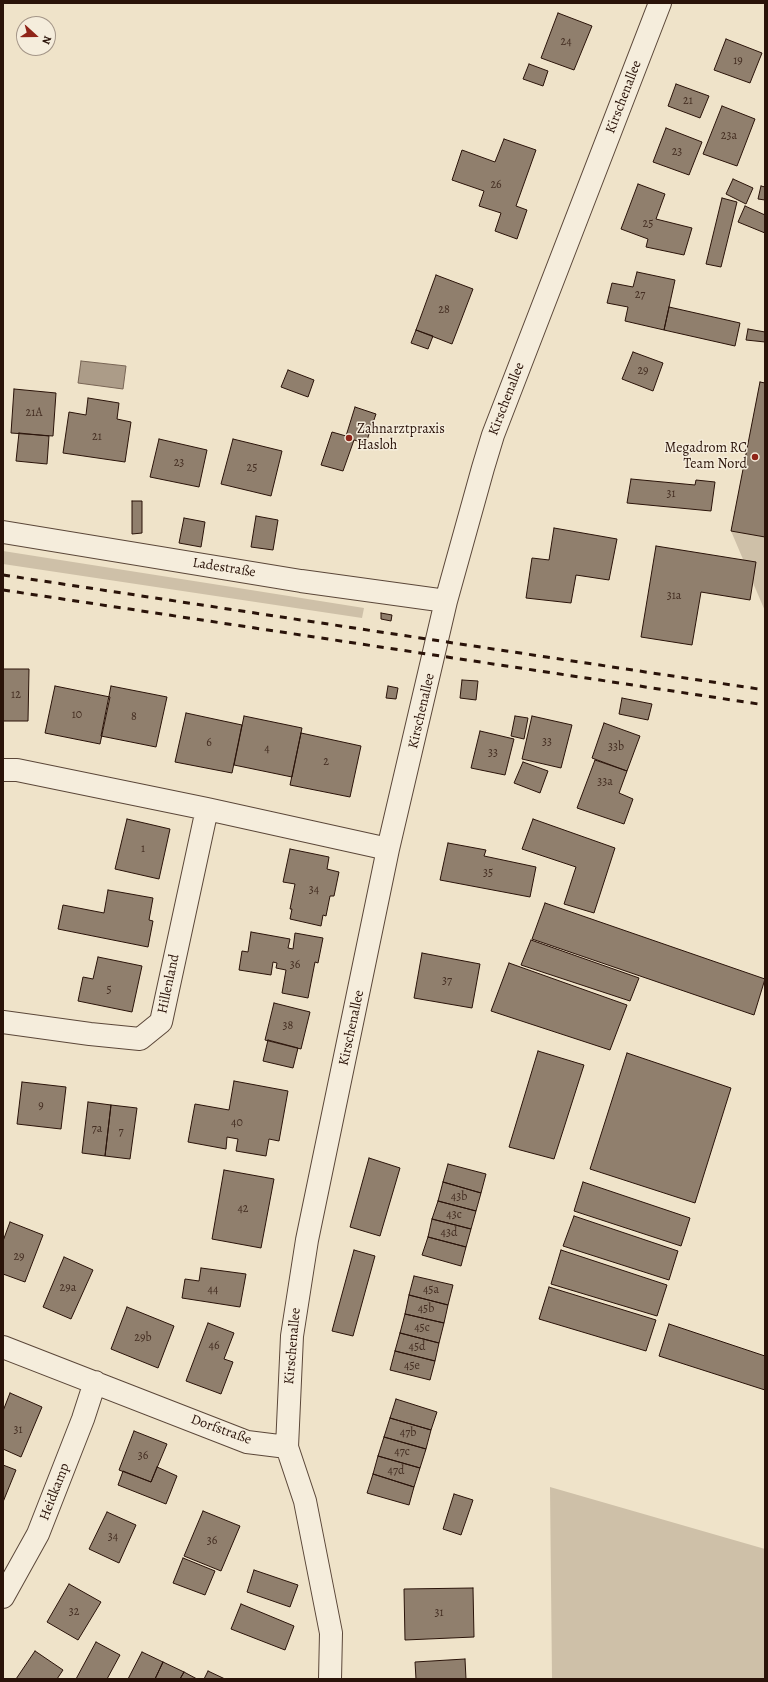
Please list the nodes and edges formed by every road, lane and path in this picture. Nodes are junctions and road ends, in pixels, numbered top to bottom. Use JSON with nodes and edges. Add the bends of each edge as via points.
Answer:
{"nodes":[{"id":1,"x":660,"y":3,"type":"edge"},
{"id":2,"x":3,"y":532,"type":"edge"},
{"id":3,"x":446,"y":601,"type":"junction"},
{"id":4,"x":3,"y":770,"type":"edge"},
{"id":5,"x":207,"y":809,"type":"junction"},
{"id":6,"x":388,"y":849,"type":"junction"},
{"id":7,"x":3,"y":1022,"type":"edge"},
{"id":8,"x":3,"y":1347,"type":"edge"},
{"id":9,"x":95,"y":1382,"type":"junction"},
{"id":10,"x":287,"y":1447,"type":"junction"},
{"id":11,"x":3,"y":1597,"type":"edge"},
{"id":12,"x":330,"y":1679,"type":"edge"}],
"edges":[{"from":1,"to":3,"type":"street","name":"Kirschenallee","via":[[494,435]]},
{"from":2,"to":3,"type":"street","name":"Ladestraße","via":[[301,581]]},
{"from":3,"to":6,"type":"street","name":"Kirschenallee"},
{"from":4,"to":5,"type":"street","via":[[17,770]]},
{"from":5,"to":6,"type":"street"},
{"from":5,"to":7,"type":"street","name":"Hillenland","via":[[161,1022],[140,1039]]},
{"from":6,"to":10,"type":"street","name":"Kirschenallee","via":[[307,1240],[292,1336]]},
{"from":8,"to":9,"type":"street","name":"Dorfstraße"},
{"from":9,"to":10,"type":"street","name":"Dorfstraße","via":[[247,1442]]},
{"from":9,"to":11,"type":"street","name":"Heidkamp","via":[[38,1534]]},
{"from":10,"to":12,"type":"street","via":[[305,1501],[331,1633]]}]}
